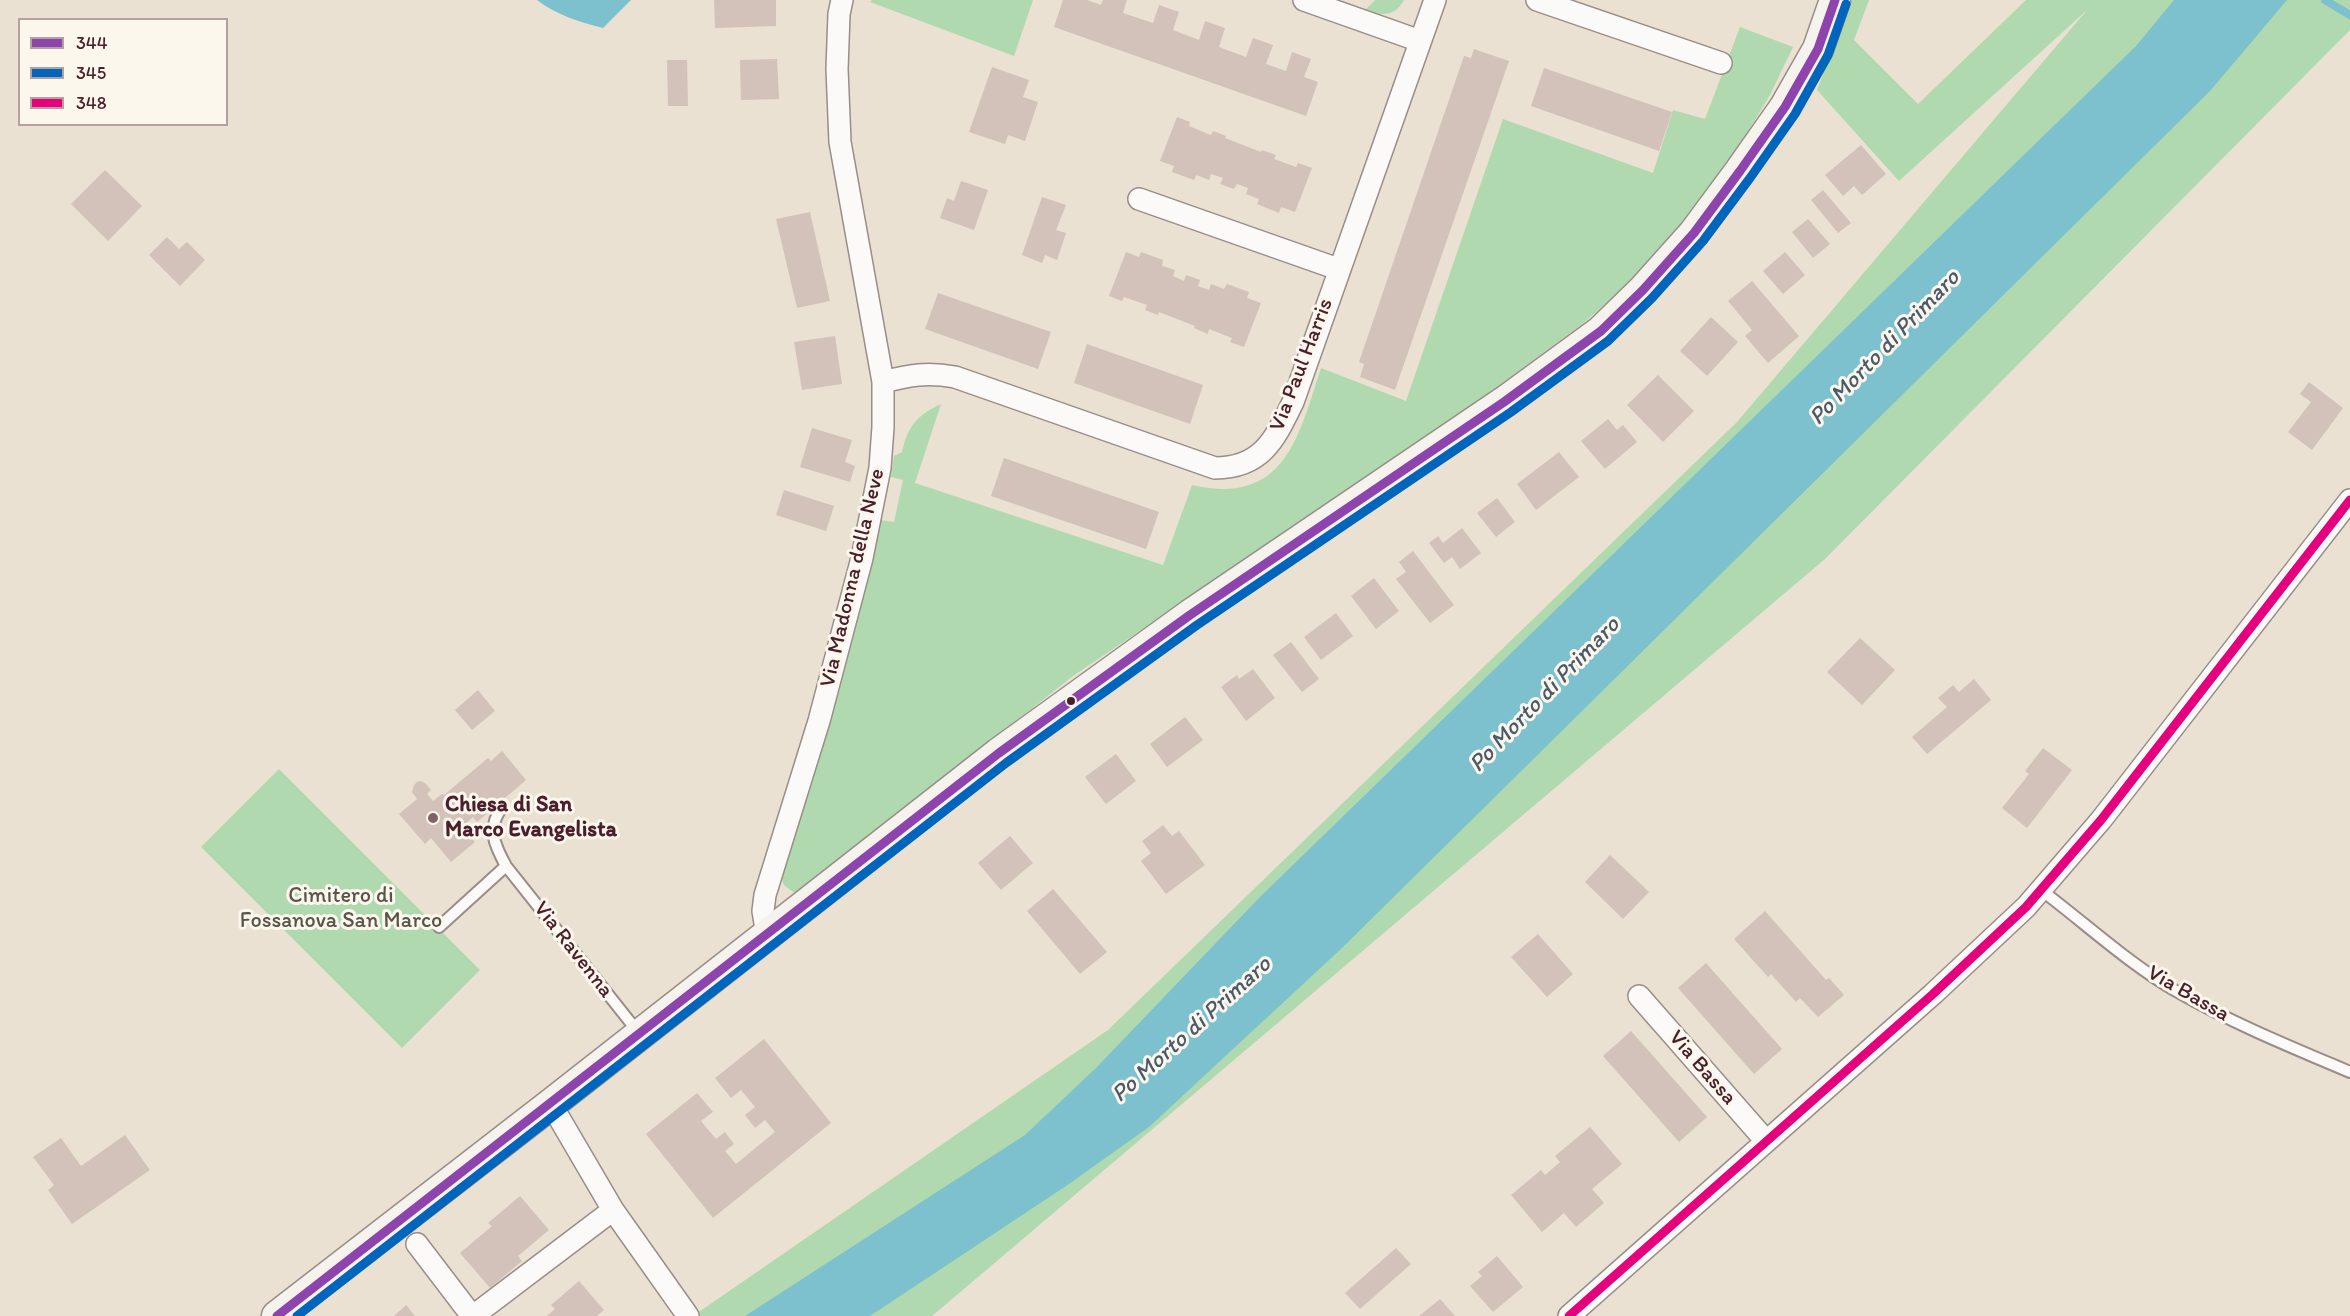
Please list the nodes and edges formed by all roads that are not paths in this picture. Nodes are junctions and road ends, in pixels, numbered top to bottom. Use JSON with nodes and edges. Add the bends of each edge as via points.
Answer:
{"nodes":[{"id":1,"x":842,"y":0,"type":"edge"},
{"id":2,"x":1304,"y":0,"type":"edge"},
{"id":3,"x":1435,"y":0,"type":"edge"},
{"id":4,"x":1537,"y":0,"type":"edge"},
{"id":5,"x":1835,"y":0,"type":"edge"},
{"id":6,"x":1420,"y":41,"type":"junction"},
{"id":7,"x":1721,"y":63,"type":"dead end"},
{"id":8,"x":1140,"y":200,"type":"dead end"},
{"id":9,"x":1338,"y":269,"type":"junction"},
{"id":10,"x":883,"y":382,"type":"junction"},
{"id":11,"x":2350,"y":500,"type":"edge"},
{"id":12,"x":502,"y":808,"type":"dead end"},
{"id":13,"x":506,"y":866,"type":"junction"},
{"id":14,"x":2042,"y":890,"type":"junction"},
{"id":15,"x":439,"y":927,"type":"dead end"},
{"id":16,"x":767,"y":935,"type":"junction"},
{"id":17,"x":1639,"y":996,"type":"dead end"},
{"id":18,"x":640,"y":1035,"type":"junction"},
{"id":19,"x":2350,"y":1072,"type":"edge"},
{"id":20,"x":551,"y":1104,"type":"junction"},
{"id":21,"x":1766,"y":1141,"type":"junction"},
{"id":22,"x":613,"y":1210,"type":"junction"},
{"id":23,"x":417,"y":1244,"type":"dead end"},
{"id":24,"x":685,"y":1313,"type":"edge"},
{"id":25,"x":277,"y":1316,"type":"edge"},
{"id":26,"x":472,"y":1316,"type":"edge"},
{"id":27,"x":1569,"y":1316,"type":"edge"}],
"edges":[{"from":1,"to":10,"type":"street","name":"Via Madonna della Neve","via":[[837,69],[840,142]]},
{"from":2,"to":6,"type":"street"},
{"from":3,"to":6,"type":"street","name":"Via Paul Harris"},
{"from":4,"to":7,"type":"street"},
{"from":5,"to":16,"type":"main road","via":[[1818,49],[1785,107],[1740,171],[1694,233],[1601,331],[1504,402],[1190,615],[999,753]]},
{"from":6,"to":9,"type":"street","name":"Via Paul Harris"},
{"from":8,"to":9,"type":"street"},
{"from":9,"to":10,"type":"street","name":"Via Paul Harris","via":[[1293,402],[1278,434],[1264,452],[1232,468],[1215,468],[1182,458],[955,377],[916,373]]},
{"from":10,"to":16,"type":"street","name":"Via Madonna della Neve","via":[[880,468],[873,511],[819,721],[765,895]]},
{"from":11,"to":14,"type":"street"},
{"from":12,"to":13,"type":"lane","name":"Via Ravenna","via":[[492,836]]},
{"from":13,"to":15,"type":"lane"},
{"from":13,"to":18,"type":"lane","name":"Via Ravenna"},
{"from":14,"to":19,"type":"lane","name":"Via Bassa","via":[[2175,990]]},
{"from":14,"to":21,"type":"street","via":[[1933,994]]},
{"from":16,"to":18,"type":"main road"},
{"from":17,"to":21,"type":"street","name":"Via Bassa"},
{"from":18,"to":20,"type":"main road"},
{"from":20,"to":22,"type":"street"},
{"from":20,"to":25,"type":"main road"},
{"from":21,"to":27,"type":"street"},
{"from":22,"to":24,"type":"street"},
{"from":22,"to":26,"type":"street"},
{"from":23,"to":26,"type":"street"}]}
